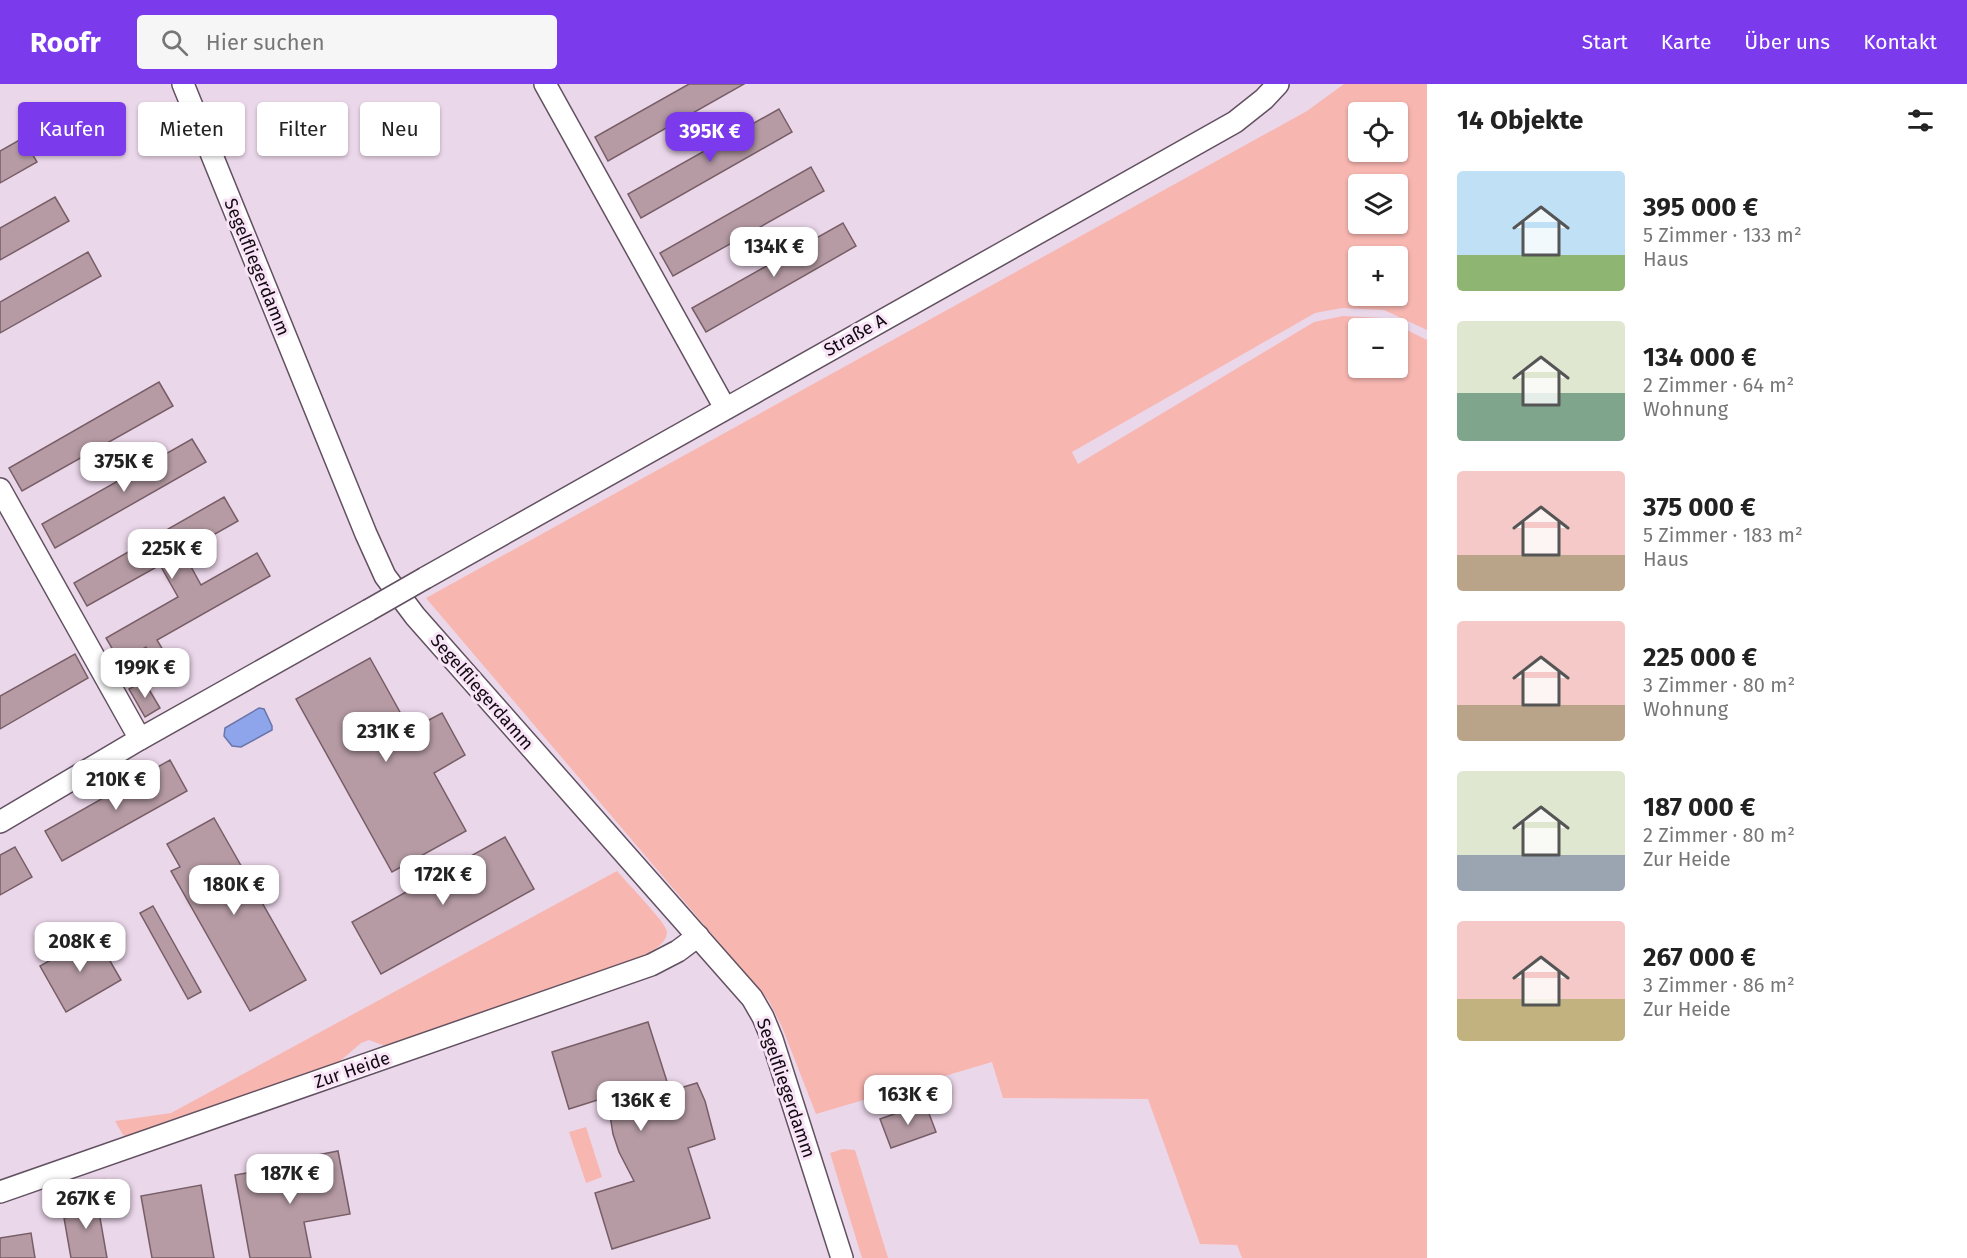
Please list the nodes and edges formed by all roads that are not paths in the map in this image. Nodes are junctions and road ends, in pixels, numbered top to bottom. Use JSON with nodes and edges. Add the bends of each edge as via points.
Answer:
{"nodes":[{"id":1,"x":183,"y":84,"type":"edge"},
{"id":2,"x":545,"y":84,"type":"edge"},
{"id":3,"x":1278,"y":84,"type":"edge"},
{"id":4,"x":725,"y":408,"type":"junction"},
{"id":5,"x":0,"y":489,"type":"edge"},
{"id":6,"x":140,"y":739,"type":"junction"},
{"id":7,"x":0,"y":822,"type":"edge"},
{"id":8,"x":699,"y":936,"type":"junction"},
{"id":9,"x":0,"y":1192,"type":"edge"},
{"id":10,"x":842,"y":1258,"type":"edge"}],
"edges":[{"from":1,"to":8,"type":"street","name":"Segelfliegerdamm","via":[[385,576],[415,616]]},
{"from":2,"to":4,"type":"street"},
{"from":3,"to":4,"type":"street","name":"Straße A","via":[[1235,122]]},
{"from":4,"to":6,"type":"street","name":"Straße A","bridge":true},
{"from":5,"to":6,"type":"street"},
{"from":6,"to":7,"type":"street","name":"Straße A"},
{"from":8,"to":9,"type":"street","name":"Zur Heide","via":[[651,965]]},
{"from":8,"to":10,"type":"street","name":"Segelfliegerdamm","via":[[752,998],[763,1017]]}]}
